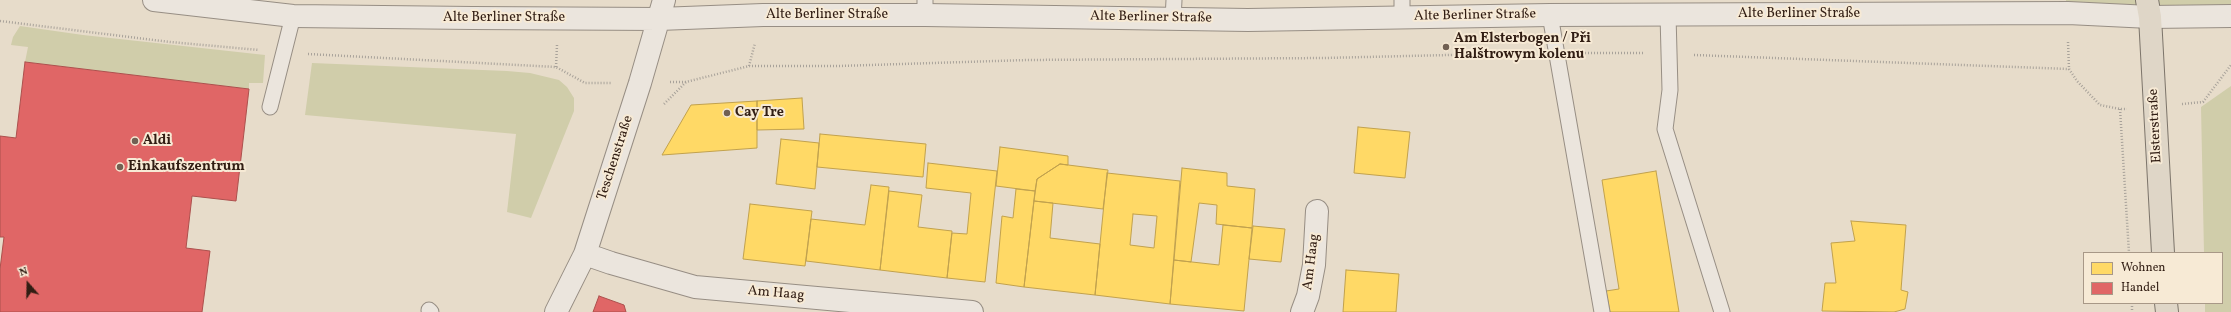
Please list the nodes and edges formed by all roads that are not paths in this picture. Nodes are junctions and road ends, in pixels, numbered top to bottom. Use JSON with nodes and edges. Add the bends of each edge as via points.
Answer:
{"nodes":[{"id":1,"x":154,"y":0,"type":"edge"},
{"id":2,"x":1716,"y":7,"type":"edge"},
{"id":3,"x":925,"y":8,"type":"edge"},
{"id":4,"x":1402,"y":8,"type":"edge"},
{"id":5,"x":2149,"y":8,"type":"edge"},
{"id":6,"x":1174,"y":9,"type":"edge"},
{"id":7,"x":281,"y":10,"type":"edge"},
{"id":8,"x":661,"y":10,"type":"edge"},
{"id":9,"x":1550,"y":15,"type":"junction"},
{"id":10,"x":1668,"y":15,"type":"junction"},
{"id":11,"x":2231,"y":16,"type":"edge"},
{"id":12,"x":270,"y":107,"type":"dead end"},
{"id":13,"x":1317,"y":211,"type":"dead end"},
{"id":14,"x":2163,"y":252,"type":"edge"},
{"id":15,"x":586,"y":254,"type":"junction"},
{"id":16,"x":556,"y":312,"type":"edge"},
{"id":17,"x":972,"y":312,"type":"edge"},
{"id":18,"x":1302,"y":312,"type":"edge"},
{"id":19,"x":1602,"y":312,"type":"edge"},
{"id":20,"x":1722,"y":312,"type":"edge"}],
"edges":[{"from":1,"to":7,"type":"street","name":"Alte Berliner Straße"},
{"from":2,"to":5,"type":"street","name":"Alte Berliner Straße","via":[[2068,13]]},
{"from":2,"to":10,"type":"street","name":"Alte Berliner Straße"},
{"from":3,"to":6,"type":"street","name":"Alte Berliner Straße"},
{"from":3,"to":8,"type":"street","name":"Alte Berliner Straße","via":[[763,15]]},
{"from":4,"to":6,"type":"street","name":"Alte Berliner Straße","via":[[1248,20]]},
{"from":4,"to":9,"type":"street","name":"Alte Berliner Straße"},
{"from":5,"to":11,"type":"street","name":"Alte Berliner Straße"},
{"from":5,"to":14,"type":"main road","name":"Elsterstraße"},
{"from":7,"to":8,"type":"street","name":"Alte Berliner Straße"},
{"from":7,"to":12,"type":"lane","via":[[284,52]]},
{"from":8,"to":15,"type":"street","name":"Teschenstraße"},
{"from":9,"to":10,"type":"street","name":"Alte Berliner Straße"},
{"from":9,"to":19,"type":"lane"},
{"from":10,"to":20,"type":"lane","via":[[1670,90],[1665,129]]},
{"from":13,"to":18,"type":"street","name":"Am Haag","via":[[1314,265]]},
{"from":15,"to":16,"type":"street","name":"Teschenstraße"},
{"from":15,"to":17,"type":"street","name":"Am Haag","via":[[610,264],[695,286]]}]}
